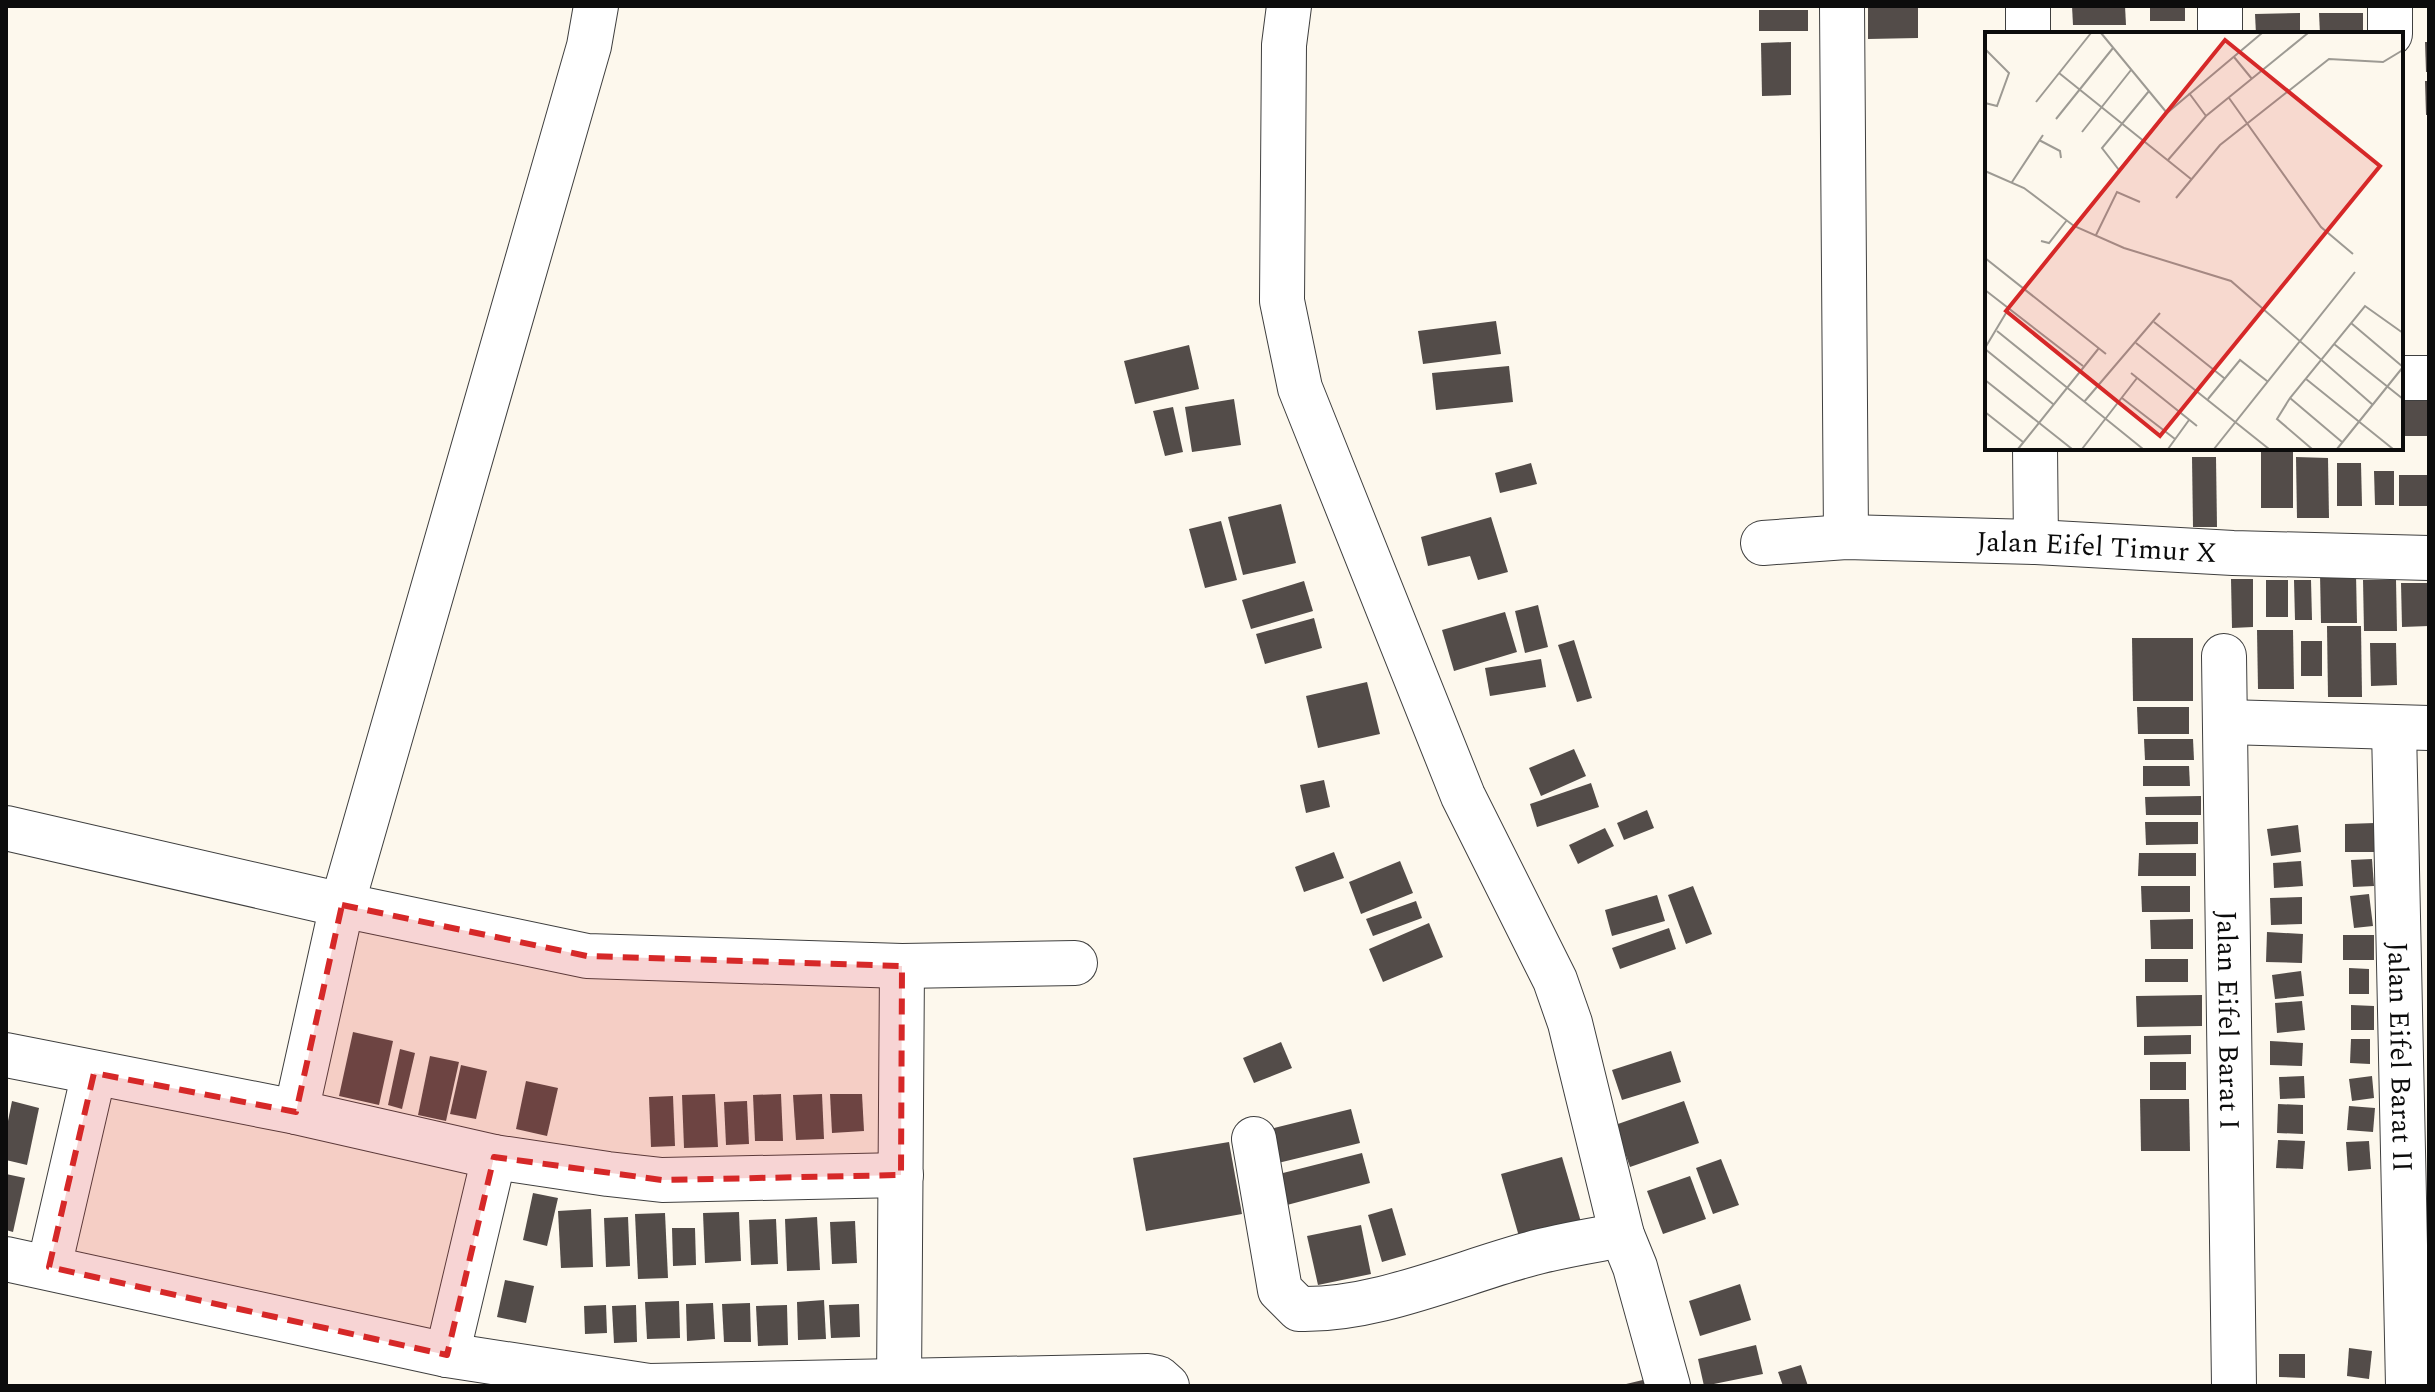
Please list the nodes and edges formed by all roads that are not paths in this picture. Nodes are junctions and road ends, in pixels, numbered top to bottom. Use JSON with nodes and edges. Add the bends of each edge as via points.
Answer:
{"nodes":[{"id":1,"x":596,"y":6,"type":"edge"},
{"id":2,"x":1289,"y":6,"type":"edge"},
{"id":3,"x":1842,"y":6,"type":"edge"},
{"id":4,"x":2028,"y":6,"type":"edge"},
{"id":5,"x":2220,"y":6,"type":"edge"},
{"id":6,"x":2390,"y":6,"type":"edge"},
{"id":7,"x":2028,"y":32,"type":"edge"},
{"id":8,"x":2220,"y":32,"type":"edge"},
{"id":9,"x":2390,"y":32,"type":"edge"},
{"id":10,"x":2403,"y":378,"type":"edge"},
{"id":11,"x":2429,"y":378,"type":"edge"},
{"id":12,"x":2035,"y":450,"type":"edge"},
{"id":13,"x":1846,"y":537,"type":"junction"},
{"id":14,"x":2036,"y":542,"type":"junction"},
{"id":15,"x":1763,"y":543,"type":"dead end"},
{"id":16,"x":2429,"y":558,"type":"edge"},
{"id":17,"x":2224,"y":656,"type":"dead end"},
{"id":18,"x":2226,"y":722,"type":"junction"},
{"id":19,"x":2412,"y":729,"type":"edge"},
{"id":20,"x":6,"y":828,"type":"edge"},
{"id":21,"x":342,"y":905,"type":"junction"},
{"id":22,"x":1075,"y":963,"type":"dead end"},
{"id":23,"x":902,"y":966,"type":"junction"},
{"id":24,"x":6,"y":1055,"type":"edge"},
{"id":25,"x":94,"y":1073,"type":"junction"},
{"id":26,"x":296,"y":1112,"type":"junction"},
{"id":27,"x":1254,"y":1139,"type":"dead end"},
{"id":28,"x":494,"y":1157,"type":"junction"},
{"id":29,"x":901,"y":1175,"type":"junction"},
{"id":30,"x":1622,"y":1235,"type":"junction"},
{"id":31,"x":6,"y":1259,"type":"edge"},
{"id":32,"x":49,"y":1267,"type":"junction"},
{"id":33,"x":447,"y":1355,"type":"junction"},
{"id":34,"x":2429,"y":1382,"type":"edge"},
{"id":35,"x":899,"y":1384,"type":"edge"},
{"id":36,"x":1167,"y":1386,"type":"edge"},
{"id":37,"x":1668,"y":1386,"type":"edge"},
{"id":38,"x":2234,"y":1386,"type":"edge"},
{"id":39,"x":2408,"y":1386,"type":"edge"}],
"edges":[{"from":1,"to":21,"type":"street","via":[[589,46]]},
{"from":2,"to":30,"type":"street","via":[[1284,45],[1282,301],[1300,388],[1463,796],[1555,980]]},
{"from":3,"to":13,"type":"street"},
{"from":4,"to":7,"type":"street"},
{"from":5,"to":8,"type":"street"},
{"from":6,"to":9,"type":"street"},
{"from":10,"to":11,"type":"street"},
{"from":12,"to":14,"type":"street"},
{"from":13,"to":14,"type":"street","name":"Jalan Eifel Timur X"},
{"from":13,"to":15,"type":"street","name":"Jalan Eifel Timur X"},
{"from":14,"to":16,"type":"street","name":"Jalan Eifel Timur X"},
{"from":17,"to":18,"type":"street","name":"Jalan Eifel Barat I"},
{"from":18,"to":19,"type":"street"},
{"from":18,"to":38,"type":"street","name":"Jalan Eifel Barat I"},
{"from":19,"to":39,"type":"street","name":"Jalan Eifel Barat II"},
{"from":20,"to":21,"type":"street"},
{"from":21,"to":23,"type":"street","via":[[587,956]]},
{"from":21,"to":26,"type":"street"},
{"from":22,"to":23,"type":"street"},
{"from":23,"to":29,"type":"street"},
{"from":24,"to":25,"type":"street"},
{"from":25,"to":26,"type":"street"},
{"from":25,"to":32,"type":"street"},
{"from":26,"to":28,"type":"street"},
{"from":27,"to":30,"type":"street","via":[[1280,1290],[1299,1309],[1323,1310],[1422,1289],[1528,1255]]},
{"from":28,"to":29,"type":"street","via":[[662,1180]]},
{"from":28,"to":33,"type":"street"},
{"from":29,"to":35,"type":"street"},
{"from":30,"to":37,"type":"street"},
{"from":31,"to":32,"type":"street"},
{"from":32,"to":33,"type":"street"},
{"from":33,"to":35,"type":"street","via":[[649,1386]]},
{"from":34,"to":39,"type":"street"},
{"from":35,"to":36,"type":"street","via":[[1148,1376]]}]}
